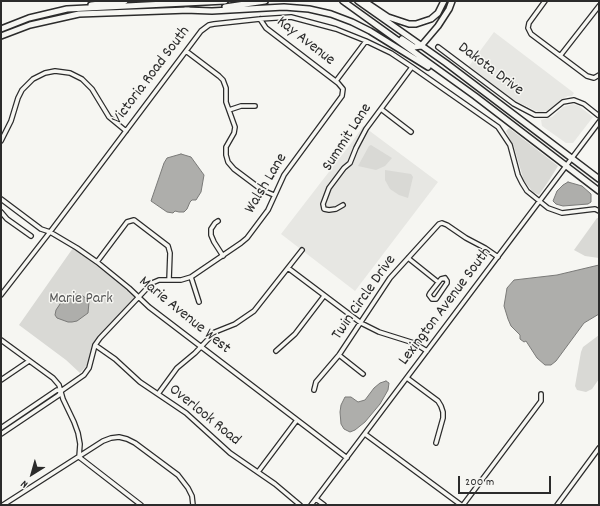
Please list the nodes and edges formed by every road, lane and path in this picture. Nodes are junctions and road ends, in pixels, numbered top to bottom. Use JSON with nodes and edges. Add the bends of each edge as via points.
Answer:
{"nodes":[{"id":1,"x":125,"y":1,"type":"edge"},
{"id":2,"x":225,"y":1,"type":"edge"},
{"id":3,"x":265,"y":1,"type":"edge"},
{"id":4,"x":343,"y":1,"type":"edge"},
{"id":5,"x":358,"y":1,"type":"edge"},
{"id":6,"x":364,"y":1,"type":"edge"},
{"id":7,"x":444,"y":1,"type":"edge"},
{"id":8,"x":452,"y":1,"type":"edge"},
{"id":9,"x":545,"y":1,"type":"edge"},
{"id":10,"x":599,"y":6,"type":"edge"},
{"id":11,"x":67,"y":9,"type":"junction"},
{"id":12,"x":185,"y":10,"type":"junction"},
{"id":13,"x":366,"y":18,"type":"junction"},
{"id":14,"x":260,"y":19,"type":"junction"},
{"id":15,"x":1,"y":29,"type":"edge"},
{"id":16,"x":1,"y":36,"type":"edge"},
{"id":17,"x":366,"y":41,"type":"junction"},
{"id":18,"x":421,"y":46,"type":"junction"},
{"id":19,"x":438,"y":47,"type":"dead end"},
{"id":20,"x":186,"y":51,"type":"junction"},
{"id":21,"x":560,"y":56,"type":"junction"},
{"id":22,"x":412,"y":67,"type":"junction"},
{"id":23,"x":599,"y":75,"type":"edge"},
{"id":24,"x":336,"y":81,"type":"junction"},
{"id":25,"x":475,"y":96,"type":"junction"},
{"id":26,"x":255,"y":106,"type":"dead end"},
{"id":27,"x":381,"y":109,"type":"junction"},
{"id":28,"x":229,"y":110,"type":"junction"},
{"id":29,"x":599,"y":116,"type":"edge"},
{"id":30,"x":599,"y":122,"type":"edge"},
{"id":31,"x":126,"y":131,"type":"junction"},
{"id":32,"x":411,"y":132,"type":"dead end"},
{"id":33,"x":1,"y":141,"type":"edge"},
{"id":34,"x":572,"y":159,"type":"junction"},
{"id":35,"x":566,"y":166,"type":"junction"},
{"id":36,"x":599,"y":180,"type":"edge"},
{"id":37,"x":599,"y":191,"type":"edge"},
{"id":38,"x":274,"y":195,"type":"junction"},
{"id":39,"x":1,"y":199,"type":"edge"},
{"id":40,"x":539,"y":202,"type":"junction"},
{"id":41,"x":8,"y":204,"type":"junction"},
{"id":42,"x":343,"y":205,"type":"dead end"},
{"id":43,"x":599,"y":211,"type":"edge"},
{"id":44,"x":1,"y":212,"type":"edge"},
{"id":45,"x":218,"y":221,"type":"dead end"},
{"id":46,"x":50,"y":232,"type":"junction"},
{"id":47,"x":31,"y":236,"type":"dead end"},
{"id":48,"x":302,"y":250,"type":"dead end"},
{"id":49,"x":223,"y":256,"type":"junction"},
{"id":50,"x":498,"y":257,"type":"junction"},
{"id":51,"x":408,"y":258,"type":"junction"},
{"id":52,"x":97,"y":262,"type":"junction"},
{"id":53,"x":288,"y":268,"type":"junction"},
{"id":54,"x":191,"y":277,"type":"junction"},
{"id":55,"x":169,"y":280,"type":"junction"},
{"id":56,"x":438,"y":282,"type":"junction"},
{"id":57,"x":1,"y":295,"type":"edge"},
{"id":58,"x":324,"y":296,"type":"junction"},
{"id":59,"x":140,"y":297,"type":"junction"},
{"id":60,"x":200,"y":302,"type":"dead end"},
{"id":61,"x":361,"y":323,"type":"junction"},
{"id":62,"x":1,"y":340,"type":"edge"},
{"id":63,"x":95,"y":345,"type":"junction"},
{"id":64,"x":201,"y":347,"type":"junction"},
{"id":65,"x":276,"y":351,"type":"dead end"},
{"id":66,"x":427,"y":351,"type":"junction"},
{"id":67,"x":339,"y":355,"type":"junction"},
{"id":68,"x":29,"y":361,"type":"junction"},
{"id":69,"x":363,"y":374,"type":"dead end"},
{"id":70,"x":407,"y":378,"type":"junction"},
{"id":71,"x":1,"y":380,"type":"edge"},
{"id":72,"x":314,"y":390,"type":"dead end"},
{"id":73,"x":61,"y":391,"type":"junction"},
{"id":74,"x":158,"y":394,"type":"junction"},
{"id":75,"x":541,"y":394,"type":"dead end"},
{"id":76,"x":297,"y":420,"type":"junction"},
{"id":77,"x":1,"y":428,"type":"edge"},
{"id":78,"x":1,"y":434,"type":"edge"},
{"id":79,"x":365,"y":434,"type":"junction"},
{"id":80,"x":436,"y":443,"type":"dead end"},
{"id":81,"x":599,"y":448,"type":"edge"},
{"id":82,"x":79,"y":457,"type":"junction"},
{"id":83,"x":347,"y":458,"type":"junction"},
{"id":84,"x":258,"y":472,"type":"junction"},
{"id":85,"x":316,"y":499,"type":"junction"},
{"id":86,"x":11,"y":500,"type":"junction"},
{"id":87,"x":3,"y":505,"type":"edge"},
{"id":88,"x":14,"y":505,"type":"edge"},
{"id":89,"x":142,"y":505,"type":"edge"},
{"id":90,"x":193,"y":505,"type":"edge"},
{"id":91,"x":300,"y":505,"type":"edge"},
{"id":92,"x":311,"y":505,"type":"edge"},
{"id":93,"x":324,"y":505,"type":"edge"},
{"id":94,"x":462,"y":505,"type":"edge"},
{"id":95,"x":557,"y":505,"type":"edge"}],
"edges":[{"from":1,"to":11,"type":"highway"},
{"from":2,"to":11,"type":"highway"},
{"from":3,"to":12,"type":"highway"},
{"from":4,"to":13,"type":"highway"},
{"from":5,"to":18,"type":"highway"},
{"from":6,"to":7,"type":"highway","via":[[388,17],[416,24],[431,19],[438,13]]},
{"from":8,"to":18,"type":"highway","via":[[438,26]]},
{"from":9,"to":21,"type":"street","via":[[528,28],[530,34]]},
{"from":10,"to":21,"type":"street"},
{"from":11,"to":15,"type":"highway","via":[[29,18]]},
{"from":12,"to":16,"type":"highway","via":[[79,14],[30,25]]},
{"from":12,"to":25,"type":"highway","via":[[284,7],[331,14],[370,31]]},
{"from":13,"to":18,"type":"highway","via":[[411,46]]},
{"from":13,"to":25,"type":"highway"},
{"from":14,"to":17,"type":"street","name":"Victoria Road South","via":[[297,19],[336,29]]},
{"from":14,"to":20,"type":"street","name":"Victoria Road South","via":[[209,25],[201,30]]},
{"from":14,"to":24,"type":"street","name":"Kay Avenue","via":[[266,28]]},
{"from":17,"to":22,"type":"street","name":"Victoria Road South"},
{"from":17,"to":24,"type":"street"},
{"from":18,"to":34,"type":"highway"},
{"from":19,"to":29,"type":"street","name":"Dakota Drive","via":[[514,104],[535,115],[545,115],[562,102],[574,100],[584,104]]},
{"from":20,"to":28,"type":"street","via":[[223,80]]},
{"from":20,"to":31,"type":"street","name":"Victoria Road South"},
{"from":21,"to":23,"type":"street","via":[[587,76],[594,78]]},
{"from":22,"to":27,"type":"street","name":"Summit Lane"},
{"from":22,"to":40,"type":"street","name":"Victoria Road South","via":[[498,127],[510,145],[522,184]]},
{"from":24,"to":38,"type":"street","name":"Walsh Lane","via":[[343,89],[342,96],[284,175]]},
{"from":25,"to":35,"type":"highway"},
{"from":26,"to":28,"type":"street","via":[[241,106]]},
{"from":27,"to":32,"type":"street"},
{"from":27,"to":42,"type":"street","name":"Summit Lane","via":[[366,129],[350,163],[330,188],[323,204],[324,209],[329,210]]},
{"from":28,"to":38,"type":"street","via":[[235,127],[226,147],[228,162],[262,190]]},
{"from":30,"to":34,"type":"street","name":"Lexington Avenue South"},
{"from":31,"to":33,"type":"street","via":[[109,117],[92,89],[82,79],[70,73],[55,71],[33,79],[22,90]]},
{"from":31,"to":46,"type":"street","name":"Victoria Road South"},
{"from":34,"to":35,"type":"street","name":"Lexington Avenue South"},
{"from":34,"to":36,"type":"highway"},
{"from":35,"to":37,"type":"highway"},
{"from":35,"to":40,"type":"street","name":"Lexington Avenue South"},
{"from":38,"to":49,"type":"street","name":"Walsh Lane","via":[[268,210],[247,238]]},
{"from":39,"to":41,"type":"street","name":"Marie Avenue West"},
{"from":40,"to":43,"type":"street","name":"Victoria Road South","via":[[561,213],[595,209]]},
{"from":40,"to":50,"type":"street","name":"Lexington Avenue South"},
{"from":41,"to":44,"type":"street"},
{"from":41,"to":46,"type":"street","name":"Marie Avenue West","via":[[41,229]]},
{"from":44,"to":47,"type":"street"},
{"from":45,"to":49,"type":"street","via":[[211,229],[211,235]]},
{"from":46,"to":52,"type":"street","name":"Marie Avenue West"},
{"from":46,"to":57,"type":"street","name":"Victoria Road South"},
{"from":48,"to":53,"type":"street"},
{"from":49,"to":54,"type":"street","name":"Walsh Lane"},
{"from":50,"to":51,"type":"street","name":"Twin Circle Drive","via":[[442,223],[436,226]]},
{"from":50,"to":66,"type":"street","name":"Lexington Avenue South"},
{"from":51,"to":56,"type":"street"},
{"from":51,"to":61,"type":"street","name":"Twin Circle Drive","via":[[390,278]]},
{"from":52,"to":55,"type":"street","via":[[127,222],[134,220],[168,246]]},
{"from":52,"to":59,"type":"street","name":"Marie Avenue West"},
{"from":53,"to":58,"type":"street"},
{"from":53,"to":64,"type":"street","via":[[254,311],[235,324],[215,332]]},
{"from":54,"to":55,"type":"street","name":"Walsh Lane"},
{"from":54,"to":60,"type":"street"},
{"from":55,"to":59,"type":"street","name":"Walsh Lane","via":[[152,283]]},
{"from":56,"to":56,"type":"street","via":[[430,293],[432,299],[436,299],[447,283],[445,278]]},
{"from":58,"to":61,"type":"street"},
{"from":58,"to":65,"type":"street","via":[[295,334]]},
{"from":59,"to":63,"type":"street","name":"Walsh Lane"},
{"from":59,"to":64,"type":"street","name":"Marie Avenue West","via":[[149,307]]},
{"from":61,"to":66,"type":"street","via":[[379,332],[414,343]]},
{"from":61,"to":67,"type":"street","name":"Twin Circle Drive"},
{"from":62,"to":68,"type":"street"},
{"from":63,"to":73,"type":"street","via":[[90,368]]},
{"from":63,"to":74,"type":"street","name":"Overlook Road"},
{"from":64,"to":74,"type":"street","via":[[177,368]]},
{"from":64,"to":76,"type":"street","name":"Marie Avenue West"},
{"from":66,"to":70,"type":"street","name":"Lexington Avenue South"},
{"from":67,"to":69,"type":"street"},
{"from":67,"to":72,"type":"street","name":"Twin Circle Drive","via":[[316,382]]},
{"from":68,"to":71,"type":"street"},
{"from":68,"to":73,"type":"street","via":[[52,378]]},
{"from":70,"to":79,"type":"street","name":"Lexington Avenue South"},
{"from":70,"to":80,"type":"street","via":[[441,406],[443,418]]},
{"from":73,"to":77,"type":"street","via":[[57,390]]},
{"from":73,"to":78,"type":"street"},
{"from":73,"to":82,"type":"street","via":[[78,433]]},
{"from":74,"to":84,"type":"street","name":"Overlook Road","via":[[186,413],[230,453]]},
{"from":75,"to":94,"type":"street","via":[[541,401]]},
{"from":76,"to":83,"type":"street","name":"Marie Avenue West"},
{"from":76,"to":84,"type":"street"},
{"from":79,"to":83,"type":"street","name":"Lexington Avenue South"},
{"from":79,"to":94,"type":"street"},
{"from":81,"to":95,"type":"street"},
{"from":82,"to":86,"type":"street"},
{"from":82,"to":89,"type":"street"},
{"from":82,"to":90,"type":"street","via":[[111,438],[127,438],[184,481],[192,496]]},
{"from":83,"to":85,"type":"street","name":"Lexington Avenue South"},
{"from":84,"to":91,"type":"street","name":"Overlook Road"},
{"from":85,"to":92,"type":"street","name":"Lexington Avenue South"},
{"from":85,"to":93,"type":"street"},
{"from":86,"to":87,"type":"street"},
{"from":86,"to":88,"type":"street"}]}
